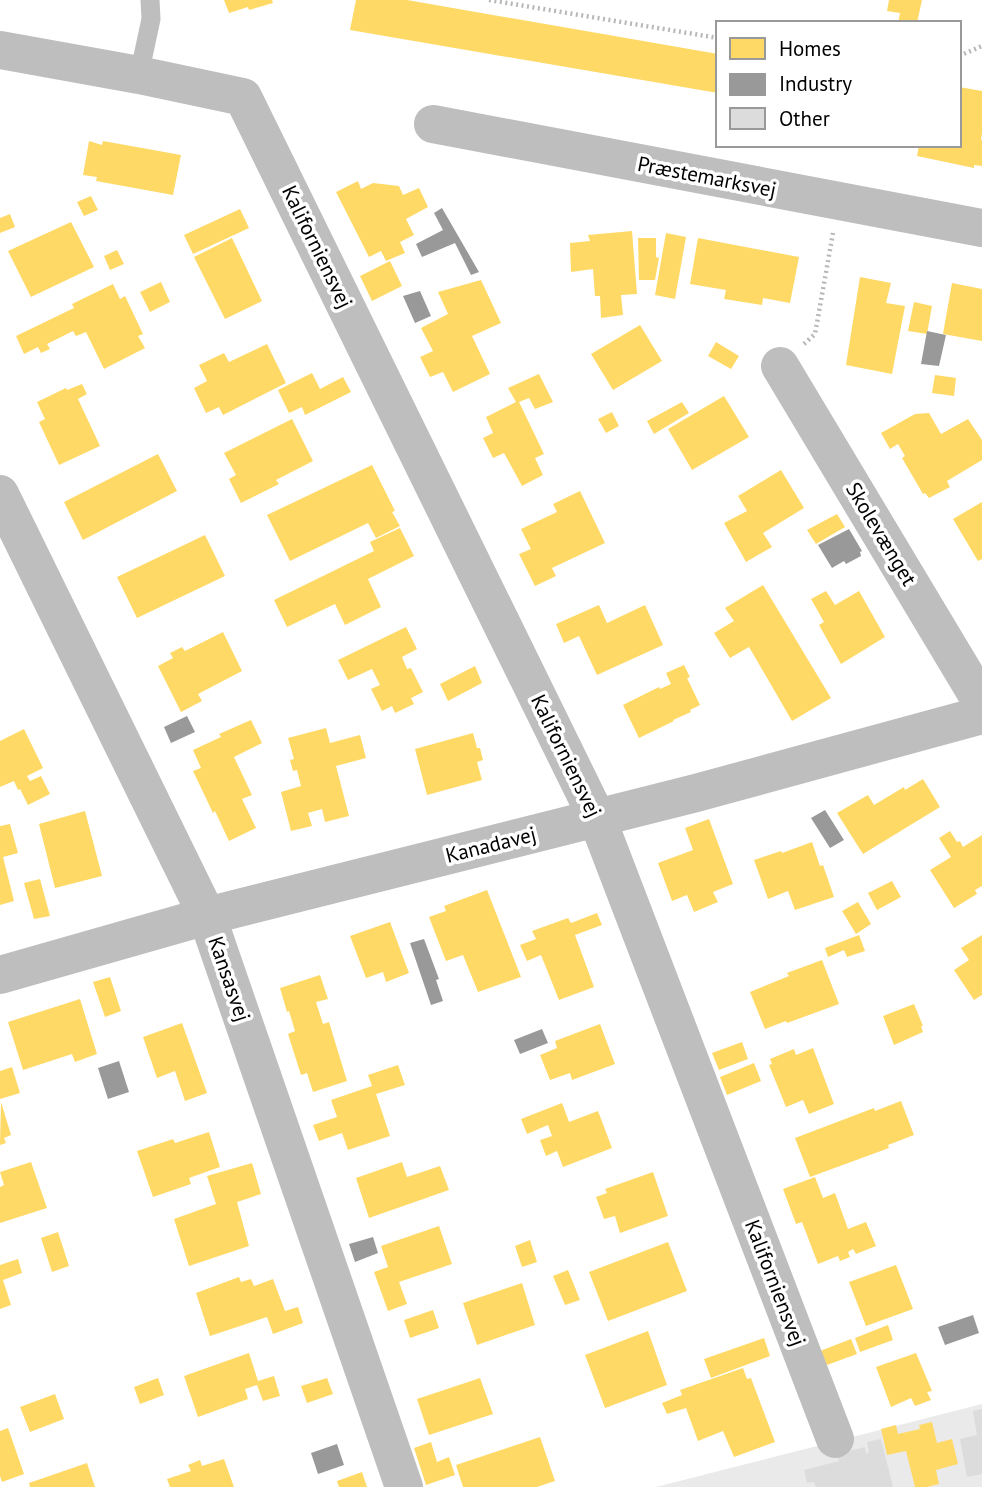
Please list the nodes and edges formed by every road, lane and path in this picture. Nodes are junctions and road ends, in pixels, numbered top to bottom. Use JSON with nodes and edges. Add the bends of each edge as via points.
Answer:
{"nodes":[{"id":1,"x":150,"y":0,"type":"edge"},
{"id":2,"x":489,"y":0,"type":"edge"},
{"id":3,"x":716,"y":38,"type":"edge"},
{"id":4,"x":982,"y":46,"type":"edge"},
{"id":5,"x":0,"y":50,"type":"edge"},
{"id":6,"x":961,"y":55,"type":"edge"},
{"id":7,"x":139,"y":75,"type":"junction"},
{"id":8,"x":433,"y":124,"type":"dead end"},
{"id":9,"x":838,"y":202,"type":"junction"},
{"id":10,"x":982,"y":228,"type":"edge"},
{"id":11,"x":780,"y":366,"type":"joint"},
{"id":12,"x":0,"y":494,"type":"edge"},
{"id":13,"x":982,"y":703,"type":"edge"},
{"id":14,"x":982,"y":715,"type":"edge"},
{"id":15,"x":597,"y":818,"type":"junction"},
{"id":16,"x":208,"y":916,"type":"junction"},
{"id":17,"x":0,"y":975,"type":"edge"},
{"id":18,"x":835,"y":1439,"type":"dead end"},
{"id":19,"x":404,"y":1487,"type":"edge"}],
"edges":[{"from":1,"to":7,"type":"lane","via":[[151,19]]},
{"from":2,"to":3,"type":"path"},
{"from":4,"to":6,"type":"path"},
{"from":5,"to":7,"type":"street"},
{"from":7,"to":15,"type":"street","name":"Kaliforniensvej","via":[[243,97]]},
{"from":8,"to":9,"type":"street","name":"Præstemarksvej"},
{"from":9,"to":10,"type":"street","name":"Præstemarksvej"},
{"from":9,"to":11,"type":"path","via":[[815,334]]},
{"from":11,"to":13,"type":"street","name":"Skolevænget"},
{"from":12,"to":16,"type":"street","name":"Kansasvej"},
{"from":14,"to":15,"type":"street","name":"Kanadavej"},
{"from":15,"to":16,"type":"street","name":"Kanadavej"},
{"from":15,"to":18,"type":"street","name":"Kaliforniensvej"},
{"from":16,"to":17,"type":"street","name":"Kanadavej"},
{"from":16,"to":19,"type":"street","name":"Kansasvej"}]}
